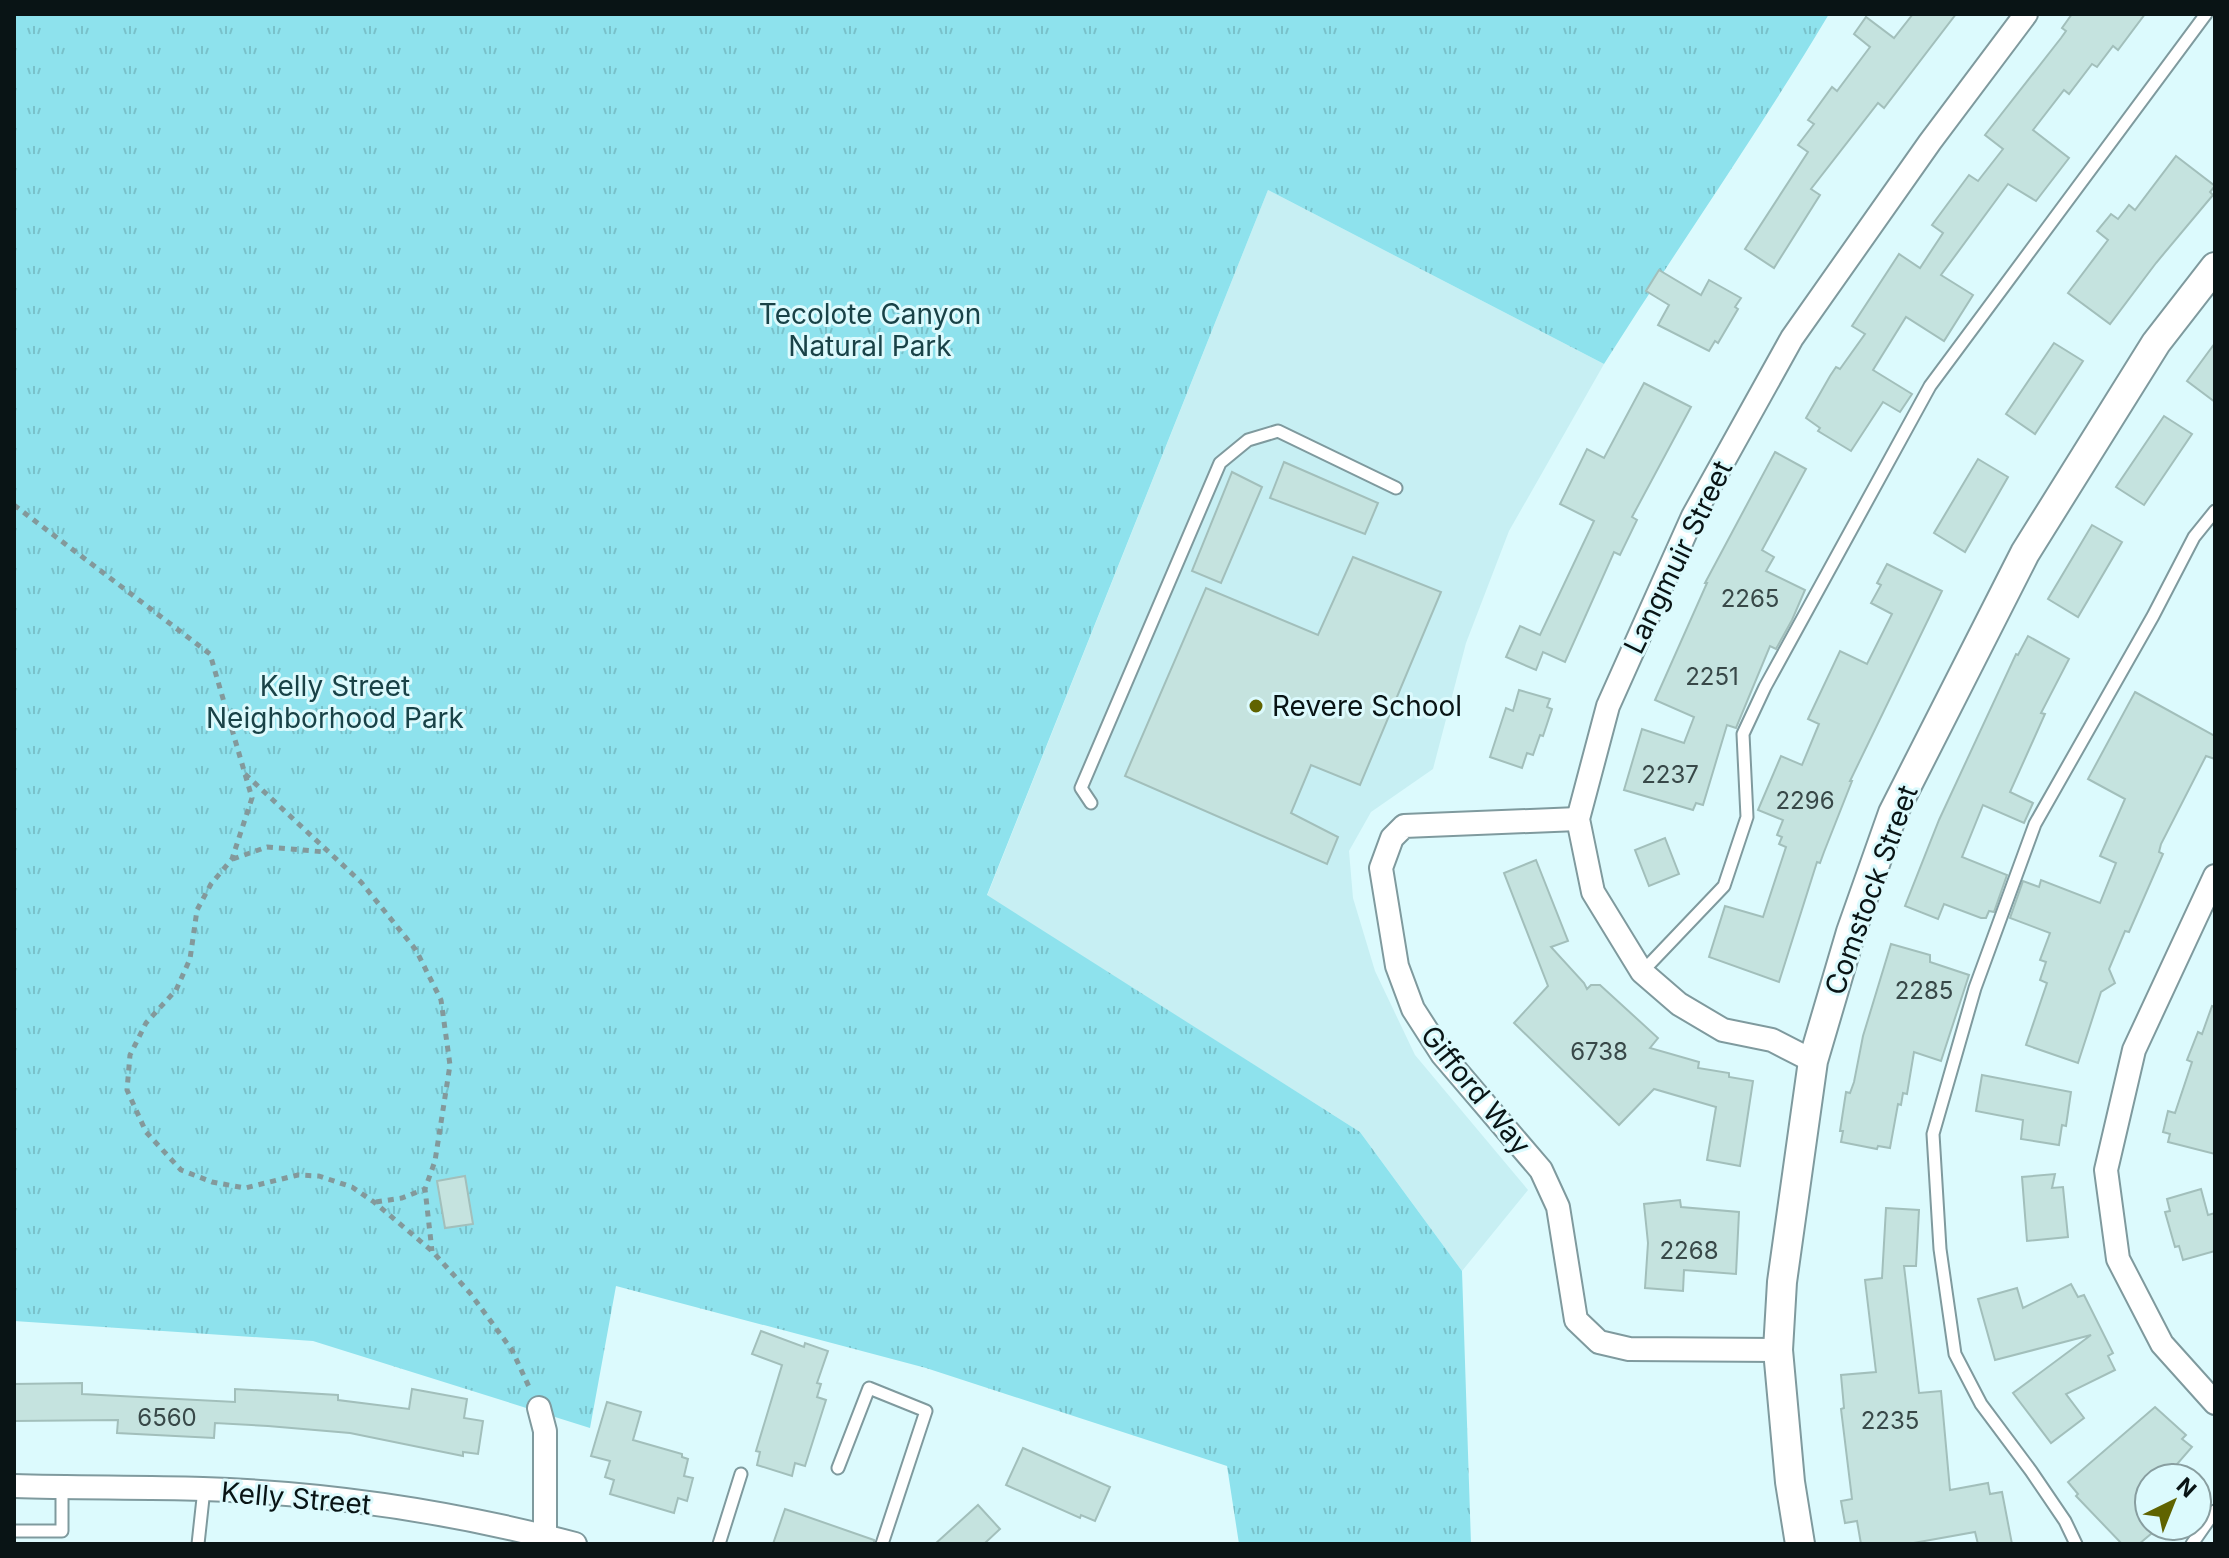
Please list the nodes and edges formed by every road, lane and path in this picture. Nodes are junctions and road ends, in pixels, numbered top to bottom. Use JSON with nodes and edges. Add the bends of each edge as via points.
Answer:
{"nodes":[{"id":1,"x":2026,"y":14,"type":"edge"},
{"id":2,"x":2206,"y":14,"type":"edge"},
{"id":3,"x":2215,"y":267,"type":"edge"},
{"id":4,"x":1396,"y":488,"type":"dead end"},
{"id":5,"x":14,"y":505,"type":"edge"},
{"id":6,"x":2215,"y":511,"type":"edge"},
{"id":7,"x":244,"y":773,"type":"junction"},
{"id":8,"x":1091,"y":803,"type":"dead end"},
{"id":9,"x":1578,"y":819,"type":"junction"},
{"id":10,"x":327,"y":852,"type":"junction"},
{"id":11,"x":232,"y":859,"type":"junction"},
{"id":12,"x":2215,"y":876,"type":"edge"},
{"id":13,"x":1642,"y":972,"type":"junction"},
{"id":14,"x":1813,"y":1061,"type":"junction"},
{"id":15,"x":425,"y":1189,"type":"junction"},
{"id":16,"x":374,"y":1202,"type":"junction"},
{"id":17,"x":432,"y":1251,"type":"junction"},
{"id":18,"x":1778,"y":1350,"type":"junction"},
{"id":19,"x":2215,"y":1403,"type":"edge"},
{"id":20,"x":539,"y":1408,"type":"joint"},
{"id":21,"x":838,"y":1468,"type":"dead end"},
{"id":22,"x":741,"y":1474,"type":"dead end"},
{"id":23,"x":14,"y":1486,"type":"edge"},
{"id":24,"x":62,"y":1488,"type":"junction"},
{"id":25,"x":204,"y":1489,"type":"junction"},
{"id":26,"x":2215,"y":1511,"type":"edge"},
{"id":27,"x":14,"y":1531,"type":"edge"},
{"id":28,"x":545,"y":1536,"type":"junction"},
{"id":29,"x":198,"y":1544,"type":"edge"},
{"id":30,"x":575,"y":1544,"type":"edge"},
{"id":31,"x":719,"y":1544,"type":"edge"},
{"id":32,"x":882,"y":1544,"type":"edge"},
{"id":33,"x":1800,"y":1544,"type":"edge"},
{"id":34,"x":2076,"y":1544,"type":"edge"},
{"id":35,"x":2192,"y":1544,"type":"edge"}],
"edges":[{"from":1,"to":9,"type":"street","name":"Langmuir Street","via":[[1792,338],[1693,516],[1608,706]]},
{"from":2,"to":13,"type":"lane","via":[[1930,386],[1743,734],[1747,817],[1724,886]]},
{"from":3,"to":14,"type":"street","name":"Comstock Street","via":[[2156,343],[2033,539],[1976,649],[1893,813]]},
{"from":4,"to":8,"type":"lane","via":[[1278,431],[1248,440],[1220,463],[1081,788]]},
{"from":5,"to":7,"type":"path","via":[[210,654]]},
{"from":6,"to":34,"type":"lane","via":[[2194,537],[2035,824],[1975,988],[1933,1134],[1940,1249],[1955,1354],[1981,1404]]},
{"from":7,"to":10,"type":"path"},
{"from":7,"to":11,"type":"path","via":[[252,798]]},
{"from":9,"to":13,"type":"street","name":"Langmuir Street","via":[[1593,892]]},
{"from":9,"to":18,"type":"street","name":"Gifford Way","via":[[1404,826],[1392,838],[1381,868],[1397,966],[1413,1009],[1442,1054],[1541,1170],[1558,1207],[1576,1320],[1599,1342],[1629,1349]]},
{"from":10,"to":11,"type":"path","via":[[267,847]]},
{"from":10,"to":15,"type":"path","via":[[361,882],[416,950],[441,1000],[450,1065],[435,1161]]},
{"from":11,"to":16,"type":"path","via":[[197,910],[190,959],[176,990],[146,1023],[130,1055],[127,1090],[146,1132],[181,1170],[245,1188],[298,1175],[319,1176],[352,1187]]},
{"from":12,"to":19,"type":"street","via":[[2134,1050],[2106,1170],[2118,1259],[2162,1344]]},
{"from":13,"to":14,"type":"street","name":"Langmuir Street","via":[[1679,1004],[1723,1030],[1772,1040]]},
{"from":14,"to":18,"type":"street","name":"Comstock Street","via":[[1782,1282]]},
{"from":15,"to":16,"type":"path"},
{"from":15,"to":17,"type":"path"},
{"from":16,"to":17,"type":"path"},
{"from":17,"to":20,"type":"path","via":[[512,1350]]},
{"from":18,"to":33,"type":"street","name":"Comstock Street"},
{"from":20,"to":28,"type":"street","via":[[546,1445]]},
{"from":21,"to":32,"type":"lane","via":[[869,1388],[926,1411]]},
{"from":22,"to":31,"type":"lane"},
{"from":23,"to":24,"type":"street","name":"Kelly Street"},
{"from":24,"to":25,"type":"street","name":"Kelly Street"},
{"from":24,"to":27,"type":"lane","via":[[62,1531]]},
{"from":25,"to":28,"type":"street","name":"Kelly Street","via":[[428,1511]]},
{"from":25,"to":29,"type":"lane"},
{"from":26,"to":35,"type":"lane"},
{"from":28,"to":30,"type":"street","name":"Kelly Street"}]}
